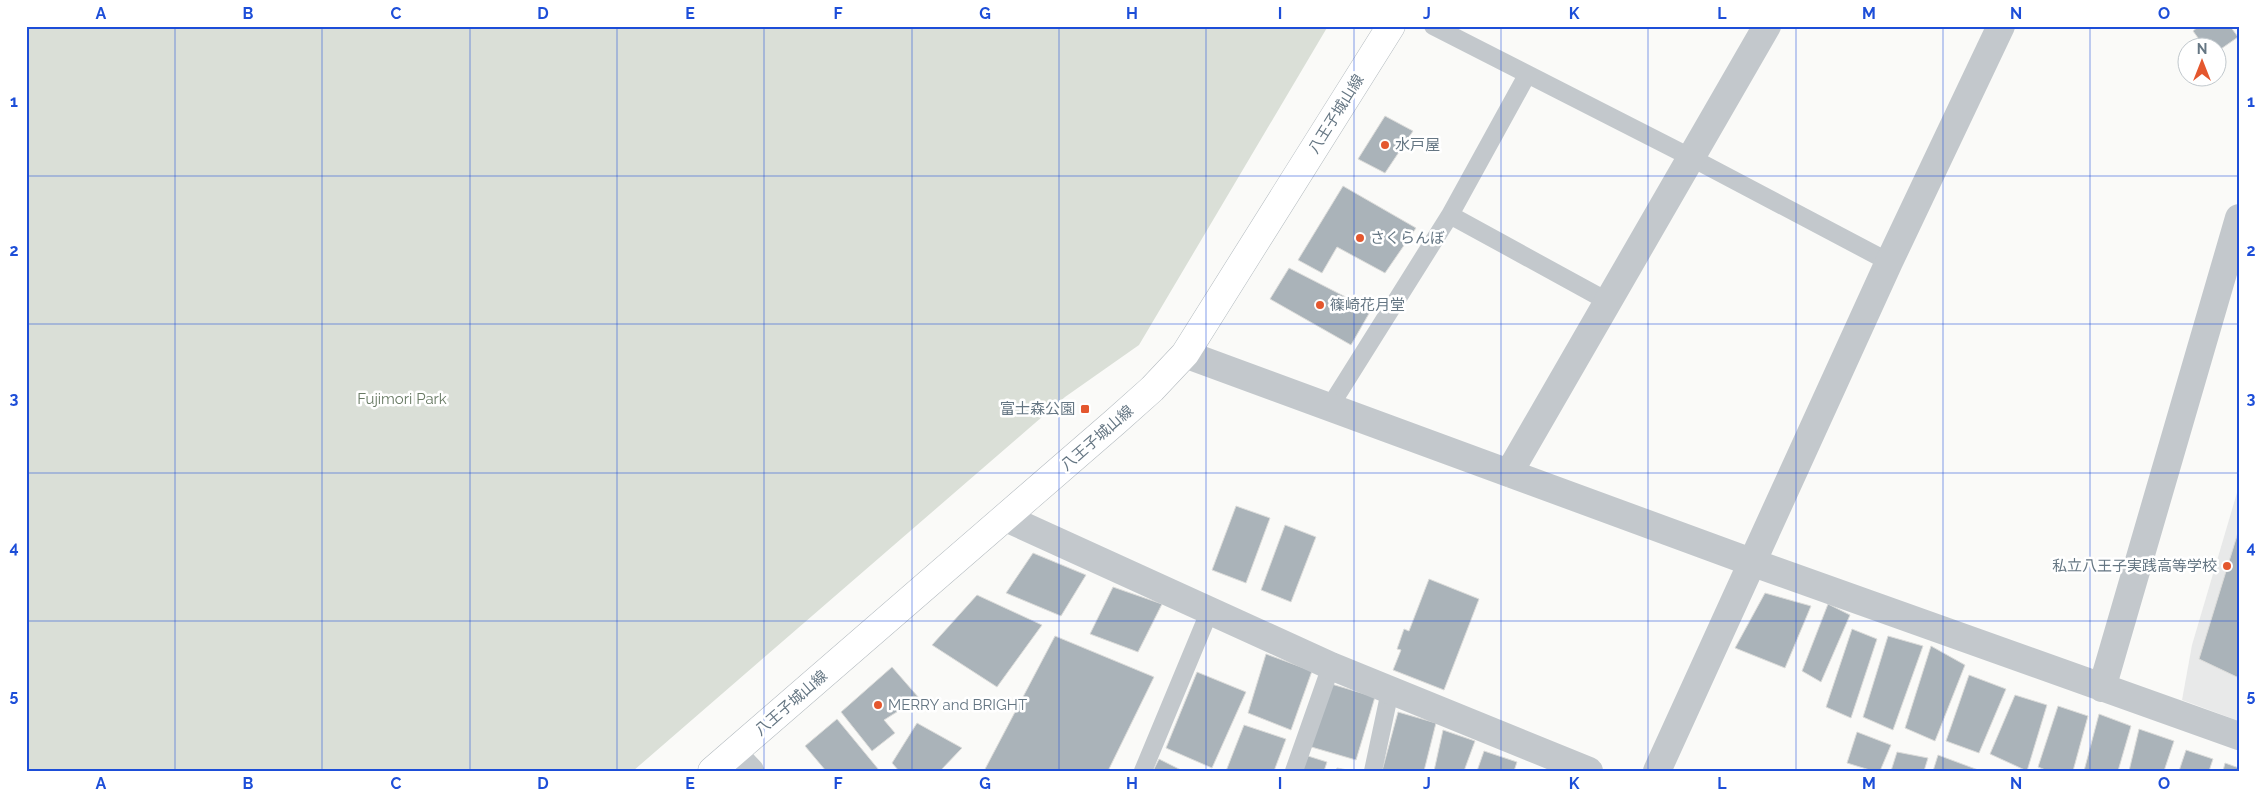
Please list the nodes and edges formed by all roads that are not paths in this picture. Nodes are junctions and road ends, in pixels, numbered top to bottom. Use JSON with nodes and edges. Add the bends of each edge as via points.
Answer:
{"nodes":[{"id":1,"x":1392,"y":26,"type":"edge"},
{"id":2,"x":1433,"y":26,"type":"edge"},
{"id":3,"x":1767,"y":26,"type":"edge"},
{"id":4,"x":2001,"y":26,"type":"edge"},
{"id":5,"x":1527,"y":75,"type":"junction"},
{"id":6,"x":1690,"y":157,"type":"junction"},
{"id":7,"x":1450,"y":215,"type":"junction"},
{"id":8,"x":2239,"y":218,"type":"edge"},
{"id":9,"x":1889,"y":262,"type":"junction"},
{"id":10,"x":1607,"y":301,"type":"junction"},
{"id":11,"x":1185,"y":354,"type":"junction"},
{"id":12,"x":1329,"y":408,"type":"junction"},
{"id":13,"x":1509,"y":473,"type":"junction"},
{"id":14,"x":1006,"y":518,"type":"junction"},
{"id":15,"x":1751,"y":562,"type":"junction"},
{"id":16,"x":1210,"y":610,"type":"junction"},
{"id":17,"x":1331,"y":666,"type":"junction"},
{"id":18,"x":2102,"y":688,"type":"junction"},
{"id":19,"x":1390,"y":691,"type":"junction"},
{"id":20,"x":2239,"y":736,"type":"edge"},
{"id":21,"x":741,"y":762,"type":"edge"},
{"id":22,"x":712,"y":771,"type":"edge"},
{"id":23,"x":1143,"y":771,"type":"edge"},
{"id":24,"x":1294,"y":771,"type":"edge"},
{"id":25,"x":1373,"y":771,"type":"edge"},
{"id":26,"x":1589,"y":771,"type":"edge"},
{"id":27,"x":1657,"y":771,"type":"edge"}],
"edges":[{"from":1,"to":11,"type":"main road","name":"八王子城山線"},
{"from":2,"to":5,"type":"lane"},
{"from":3,"to":6,"type":"street"},
{"from":4,"to":9,"type":"street"},
{"from":5,"to":6,"type":"lane"},
{"from":5,"to":7,"type":"lane"},
{"from":6,"to":9,"type":"lane"},
{"from":6,"to":10,"type":"street"},
{"from":7,"to":10,"type":"lane"},
{"from":7,"to":12,"type":"lane"},
{"from":8,"to":18,"type":"street"},
{"from":9,"to":15,"type":"street"},
{"from":10,"to":13,"type":"street"},
{"from":11,"to":12,"type":"street"},
{"from":11,"to":14,"type":"main road","name":"八王子城山線","via":[[1152,389]]},
{"from":12,"to":13,"type":"street"},
{"from":13,"to":15,"type":"street"},
{"from":14,"to":16,"type":"street"},
{"from":14,"to":21,"type":"main road","name":"八王子城山線"},
{"from":15,"to":18,"type":"street"},
{"from":15,"to":27,"type":"street"},
{"from":16,"to":17,"type":"street"},
{"from":16,"to":23,"type":"lane"},
{"from":17,"to":19,"type":"street"},
{"from":17,"to":24,"type":"lane"},
{"from":18,"to":20,"type":"street"},
{"from":19,"to":25,"type":"lane"},
{"from":19,"to":26,"type":"street"},
{"from":21,"to":22,"type":"main road","name":"八王子城山線"}]}
